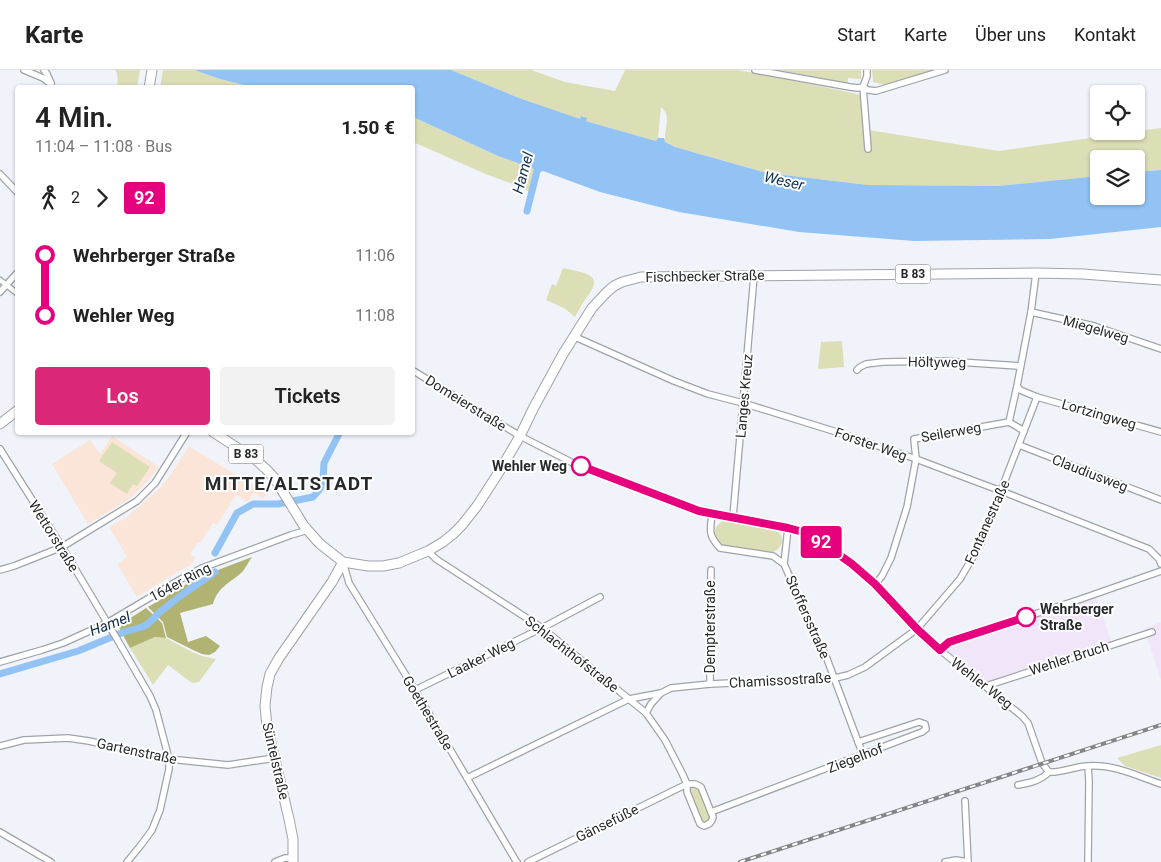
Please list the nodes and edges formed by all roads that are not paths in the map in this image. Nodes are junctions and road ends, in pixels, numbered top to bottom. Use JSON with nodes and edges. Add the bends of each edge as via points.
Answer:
{"nodes":[{"id":1,"x":24,"y":70,"type":"edge"},
{"id":2,"x":44,"y":70,"type":"edge"},
{"id":3,"x":152,"y":70,"type":"edge"},
{"id":4,"x":755,"y":70,"type":"edge"},
{"id":5,"x":866,"y":70,"type":"edge"},
{"id":6,"x":946,"y":70,"type":"edge"},
{"id":7,"x":51,"y":85,"type":"edge"},
{"id":8,"x":52,"y":85,"type":"edge"},
{"id":9,"x":150,"y":85,"type":"edge"},
{"id":10,"x":863,"y":87,"type":"junction"},
{"id":11,"x":868,"y":149,"type":"dead end"},
{"id":12,"x":0,"y":174,"type":"edge"},
{"id":13,"x":15,"y":190,"type":"edge"},
{"id":14,"x":1036,"y":273,"type":"junction"},
{"id":15,"x":15,"y":275,"type":"edge"},
{"id":16,"x":754,"y":276,"type":"junction"},
{"id":17,"x":0,"y":280,"type":"edge"},
{"id":18,"x":1161,"y":280,"type":"edge"},
{"id":19,"x":6,"y":285,"type":"junction"},
{"id":20,"x":0,"y":292,"type":"edge"},
{"id":21,"x":15,"y":292,"type":"edge"},
{"id":22,"x":1031,"y":312,"type":"junction"},
{"id":23,"x":573,"y":336,"type":"junction"},
{"id":24,"x":1161,"y":349,"type":"edge"},
{"id":25,"x":1020,"y":366,"type":"junction"},
{"id":26,"x":857,"y":370,"type":"dead end"},
{"id":27,"x":415,"y":372,"type":"edge"},
{"id":28,"x":1017,"y":386,"type":"junction"},
{"id":29,"x":1037,"y":397,"type":"junction"},
{"id":30,"x":743,"y":403,"type":"junction"},
{"id":31,"x":15,"y":412,"type":"edge"},
{"id":32,"x":1008,"y":422,"type":"junction"},
{"id":33,"x":0,"y":424,"type":"edge"},
{"id":34,"x":1024,"y":431,"type":"junction"},
{"id":35,"x":1161,"y":432,"type":"edge"},
{"id":36,"x":185,"y":435,"type":"edge"},
{"id":37,"x":218,"y":435,"type":"edge"},
{"id":38,"x":520,"y":436,"type":"junction"},
{"id":39,"x":1019,"y":445,"type":"junction"},
{"id":40,"x":0,"y":450,"type":"edge"},
{"id":41,"x":916,"y":459,"type":"junction"},
{"id":42,"x":1001,"y":491,"type":"junction"},
{"id":43,"x":1161,"y":500,"type":"edge"},
{"id":44,"x":712,"y":514,"type":"junction"},
{"id":45,"x":733,"y":517,"type":"junction"},
{"id":46,"x":788,"y":528,"type":"junction"},
{"id":47,"x":308,"y":530,"type":"junction"},
{"id":48,"x":62,"y":547,"type":"junction"},
{"id":49,"x":428,"y":551,"type":"junction"},
{"id":50,"x":343,"y":562,"type":"junction"},
{"id":51,"x":784,"y":564,"type":"junction"},
{"id":52,"x":1161,"y":564,"type":"edge"},
{"id":53,"x":0,"y":570,"type":"edge"},
{"id":54,"x":711,"y":570,"type":"dead end"},
{"id":55,"x":1161,"y":571,"type":"edge"},
{"id":56,"x":875,"y":584,"type":"junction"},
{"id":57,"x":600,"y":597,"type":"dead end"},
{"id":58,"x":107,"y":623,"type":"junction"},
{"id":59,"x":542,"y":628,"type":"junction"},
{"id":60,"x":917,"y":629,"type":"junction"},
{"id":61,"x":1152,"y":632,"type":"dead end"},
{"id":62,"x":940,"y":650,"type":"junction"},
{"id":63,"x":0,"y":662,"type":"edge"},
{"id":64,"x":835,"y":678,"type":"junction"},
{"id":65,"x":710,"y":684,"type":"junction"},
{"id":66,"x":986,"y":686,"type":"junction"},
{"id":67,"x":414,"y":690,"type":"junction"},
{"id":68,"x":660,"y":693,"type":"junction"},
{"id":69,"x":629,"y":699,"type":"junction"},
{"id":70,"x":646,"y":713,"type":"junction"},
{"id":71,"x":858,"y":742,"type":"junction"},
{"id":72,"x":0,"y":746,"type":"edge"},
{"id":73,"x":863,"y":755,"type":"junction"},
{"id":74,"x":274,"y":758,"type":"junction"},
{"id":75,"x":169,"y":760,"type":"junction"},
{"id":76,"x":1088,"y":766,"type":"junction"},
{"id":77,"x":1049,"y":772,"type":"junction"},
{"id":78,"x":467,"y":778,"type":"junction"},
{"id":79,"x":687,"y":784,"type":"junction"},
{"id":80,"x":1161,"y":784,"type":"edge"},
{"id":81,"x":1018,"y":785,"type":"dead end"},
{"id":82,"x":965,"y":801,"type":"dead end"},
{"id":83,"x":711,"y":812,"type":"junction"},
{"id":84,"x":0,"y":832,"type":"edge"},
{"id":85,"x":293,"y":860,"type":"edge"},
{"id":86,"x":51,"y":862,"type":"edge"},
{"id":87,"x":127,"y":862,"type":"edge"},
{"id":88,"x":275,"y":862,"type":"edge"},
{"id":89,"x":517,"y":862,"type":"edge"},
{"id":90,"x":528,"y":862,"type":"edge"},
{"id":91,"x":945,"y":862,"type":"edge"},
{"id":92,"x":968,"y":862,"type":"edge"},
{"id":93,"x":1088,"y":862,"type":"edge"}],
"edges":[{"from":1,"to":7,"type":"street"},
{"from":2,"to":8,"type":"street"},
{"from":3,"to":9,"type":"main road"},
{"from":4,"to":10,"type":"street"},
{"from":5,"to":10,"type":"street"},
{"from":6,"to":10,"type":"street","via":[[876,91]]},
{"from":10,"to":11,"type":"street"},
{"from":12,"to":13,"type":"street"},
{"from":14,"to":16,"type":"main road","name":"Fischbecker Straße","number":"B 83"},
{"from":14,"to":18,"type":"main road","number":"B 83"},
{"from":14,"to":22,"type":"street"},
{"from":15,"to":19,"type":"street"},
{"from":16,"to":23,"type":"main road","name":"Fischbecker Straße","number":"B 83","via":[[641,277],[622,282],[600,299]]},
{"from":16,"to":30,"type":"street","name":"Langes Kreuz"},
{"from":17,"to":19,"type":"street"},
{"from":19,"to":20,"type":"street"},
{"from":19,"to":21,"type":"street"},
{"from":22,"to":24,"type":"street","name":"Miegelweg","via":[[1094,326]]},
{"from":22,"to":25,"type":"street"},
{"from":23,"to":30,"type":"street","name":"Forster Weg","via":[[674,381]]},
{"from":23,"to":38,"type":"main road","name":"Fischbecker Straße","number":"B 83"},
{"from":25,"to":26,"type":"street","name":"Höltyweg","via":[[943,361],[883,362],[866,364]]},
{"from":25,"to":28,"type":"street"},
{"from":27,"to":38,"type":"street","name":"Domeierstraße"},
{"from":28,"to":29,"type":"street"},
{"from":28,"to":32,"type":"street"},
{"from":29,"to":34,"type":"street","name":"Fontanestraße"},
{"from":29,"to":35,"type":"street","name":"Lortzingweg"},
{"from":30,"to":41,"type":"street","name":"Forster Weg"},
{"from":30,"to":45,"type":"street","name":"Langes Kreuz"},
{"from":31,"to":33,"type":"main road"},
{"from":32,"to":34,"type":"street"},
{"from":32,"to":41,"type":"street","name":"Seilerweg","via":[[914,439]]},
{"from":34,"to":39,"type":"street","name":"Fontanestraße"},
{"from":36,"to":48,"type":"street","via":[[155,483],[136,501]]},
{"from":37,"to":47,"type":"main road","number":"B 83","via":[[256,460],[275,479]]},
{"from":38,"to":44,"type":"street","name":"Wehler Weg","via":[[580,466]]},
{"from":38,"to":49,"type":"main road","name":"Fischbecker Straße","number":"B 83","via":[[462,525]]},
{"from":39,"to":42,"type":"street","name":"Fontanestraße"},
{"from":39,"to":43,"type":"street","name":"Claudiusweg"},
{"from":40,"to":48,"type":"street","name":"Wettorstraße"},
{"from":41,"to":42,"type":"street","name":"Forster Weg"},
{"from":41,"to":56,"type":"street","via":[[907,508],[891,558]]},
{"from":42,"to":52,"type":"street","name":"Forster Weg","via":[[1149,549]]},
{"from":42,"to":60,"type":"street","name":"Fontanestraße","via":[[980,545],[960,579]]},
{"from":44,"to":45,"type":"street","name":"Wehler Weg"},
{"from":44,"to":51,"type":"street","via":[[710,533],[720,548],[773,556]]},
{"from":45,"to":46,"type":"street","name":"Wehler Weg"},
{"from":46,"to":51,"type":"street"},
{"from":46,"to":56,"type":"street","name":"Wehler Weg","via":[[817,539]]},
{"from":47,"to":50,"type":"main road","number":"B 83"},
{"from":47,"to":58,"type":"street","name":"164er Ring","via":[[202,568]]},
{"from":48,"to":53,"type":"street"},
{"from":48,"to":58,"type":"street","name":"Wettorstraße"},
{"from":49,"to":50,"type":"main road","number":"B 83","via":[[383,566]]},
{"from":49,"to":59,"type":"street","name":"Schlachthofstraße"},
{"from":50,"to":67,"type":"street","name":"Goethestraße","via":[[349,583]]},
{"from":50,"to":74,"type":"main road","name":"Süntelstraße","via":[[270,674],[265,706]]},
{"from":51,"to":64,"type":"street","name":"Stoffersstraße"},
{"from":54,"to":65,"type":"street","name":"Dempterstraße"},
{"from":55,"to":62,"type":"street","via":[[949,642]]},
{"from":56,"to":60,"type":"street","name":"Wehler Weg"},
{"from":57,"to":59,"type":"street","name":"Laaker Weg"},
{"from":58,"to":63,"type":"street","name":"164er Ring","via":[[63,643]]},
{"from":58,"to":75,"type":"street","name":"Wettorstraße","via":[[150,696]]},
{"from":59,"to":67,"type":"street","name":"Laaker Weg"},
{"from":59,"to":69,"type":"street","name":"Schlachthofstraße"},
{"from":60,"to":62,"type":"street","name":"Wehler Weg"},
{"from":60,"to":64,"type":"street","name":"Chamissostraße","via":[[865,667]]},
{"from":61,"to":66,"type":"street","name":"Wehler Bruch"},
{"from":62,"to":66,"type":"street","name":"Wehler Weg"},
{"from":64,"to":65,"type":"street","name":"Chamissostraße"},
{"from":64,"to":71,"type":"street","name":"Stoffersstraße"},
{"from":65,"to":68,"type":"street","name":"Chamissostraße","via":[[671,688]]},
{"from":66,"to":77,"type":"street","name":"Wehler Weg","via":[[1028,723],[1042,763]]},
{"from":67,"to":78,"type":"street","name":"Goethestraße"},
{"from":68,"to":69,"type":"street","name":"Chamissostraße"},
{"from":68,"to":70,"type":"street"},
{"from":69,"to":70,"type":"street","name":"Schlachthofstraße"},
{"from":69,"to":78,"type":"street","name":"Chamissostraße"},
{"from":70,"to":79,"type":"street","name":"Schlachthofstraße","via":[[665,740]]},
{"from":71,"to":73,"type":"street","name":"Stoffersstraße"},
{"from":71,"to":73,"type":"street","name":"Ziegelhof","via":[[919,722],[925,724],[926,729],[922,732]]},
{"from":72,"to":75,"type":"street","name":"Gartenstraße","via":[[24,740],[68,738]]},
{"from":73,"to":83,"type":"street","name":"Ziegelhof"},
{"from":74,"to":75,"type":"street","name":"Gartenstraße","via":[[228,765]]},
{"from":74,"to":85,"type":"main road","name":"Süntelstraße","via":[[293,839]]},
{"from":75,"to":87,"type":"street","via":[[160,810],[152,830]]},
{"from":76,"to":77,"type":"street"},
{"from":76,"to":80,"type":"street","via":[[1104,766]]},
{"from":76,"to":93,"type":"street"},
{"from":77,"to":81,"type":"street","via":[[1037,781]]},
{"from":78,"to":89,"type":"street","name":"Goethestraße"},
{"from":79,"to":83,"type":"street","via":[[701,787]]},
{"from":79,"to":83,"type":"street","name":"Ziegelhof","via":[[700,824],[704,826],[712,821]]},
{"from":79,"to":90,"type":"street","name":"Gänsefüße"},
{"from":82,"to":92,"type":"street"},
{"from":84,"to":86,"type":"street"},
{"from":85,"to":88,"type":"street","via":[[285,858]]},
{"from":91,"to":92,"type":"street"}]}
